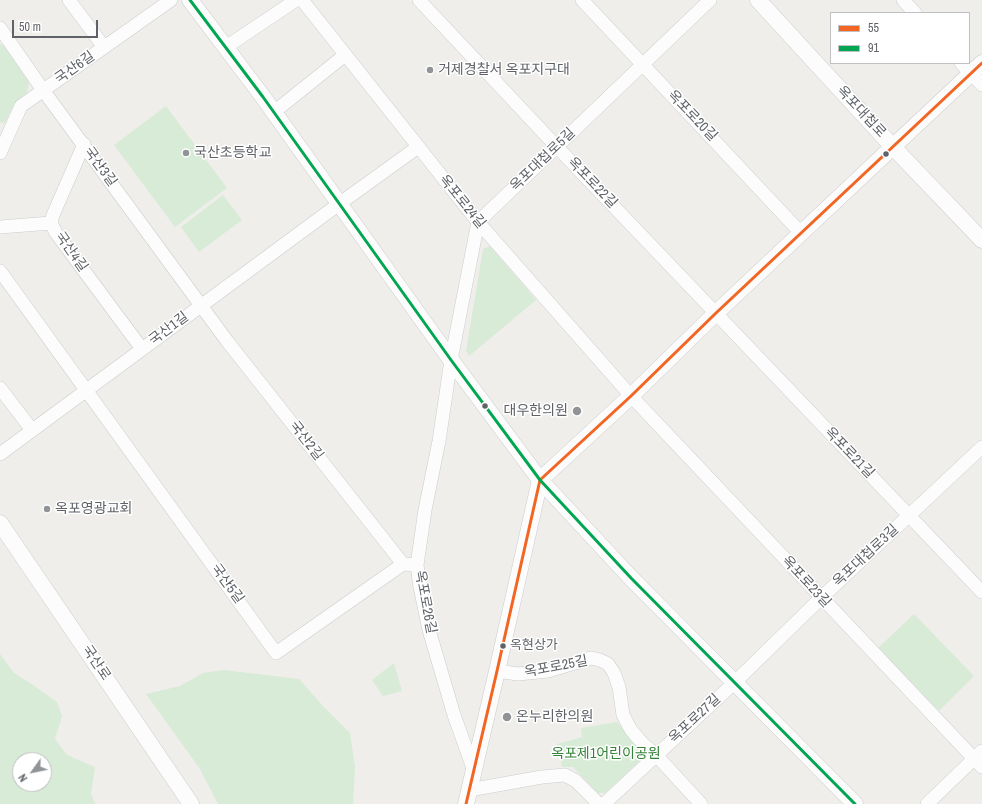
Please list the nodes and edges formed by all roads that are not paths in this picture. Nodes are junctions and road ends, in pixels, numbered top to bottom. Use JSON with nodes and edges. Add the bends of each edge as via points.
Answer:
{"nodes":[{"id":1,"x":69,"y":0,"type":"edge"},
{"id":2,"x":171,"y":0,"type":"edge"},
{"id":3,"x":190,"y":0,"type":"edge"},
{"id":4,"x":296,"y":0,"type":"edge"},
{"id":5,"x":302,"y":0,"type":"edge"},
{"id":6,"x":419,"y":0,"type":"edge"},
{"id":7,"x":582,"y":0,"type":"edge"},
{"id":8,"x":710,"y":0,"type":"edge"},
{"id":9,"x":758,"y":0,"type":"edge"},
{"id":10,"x":903,"y":0,"type":"edge"},
{"id":11,"x":914,"y":12,"type":"edge"},
{"id":12,"x":0,"y":28,"type":"edge"},
{"id":13,"x":104,"y":47,"type":"junction"},
{"id":14,"x":226,"y":47,"type":"junction"},
{"id":15,"x":345,"y":55,"type":"junction"},
{"id":16,"x":642,"y":64,"type":"junction"},
{"id":17,"x":974,"y":71,"type":"edge"},
{"id":18,"x":43,"y":90,"type":"junction"},
{"id":19,"x":274,"y":112,"type":"junction"},
{"id":20,"x":84,"y":144,"type":"junction"},
{"id":21,"x":418,"y":147,"type":"junction"},
{"id":22,"x":557,"y":147,"type":"junction"},
{"id":23,"x":894,"y":147,"type":"junction"},
{"id":24,"x":0,"y":153,"type":"edge"},
{"id":25,"x":339,"y":204,"type":"junction"},
{"id":26,"x":478,"y":222,"type":"junction"},
{"id":27,"x":51,"y":223,"type":"junction"},
{"id":28,"x":0,"y":227,"type":"edge"},
{"id":29,"x":801,"y":233,"type":"junction"},
{"id":30,"x":982,"y":240,"type":"edge"},
{"id":31,"x":0,"y":271,"type":"edge"},
{"id":32,"x":202,"y":305,"type":"junction"},
{"id":33,"x":716,"y":313,"type":"junction"},
{"id":34,"x":142,"y":349,"type":"junction"},
{"id":35,"x":451,"y":360,"type":"junction"},
{"id":36,"x":0,"y":388,"type":"edge"},
{"id":37,"x":87,"y":390,"type":"junction"},
{"id":38,"x":631,"y":396,"type":"junction"},
{"id":39,"x":32,"y":430,"type":"junction"},
{"id":40,"x":982,"y":447,"type":"edge"},
{"id":41,"x":0,"y":454,"type":"edge"},
{"id":42,"x":540,"y":480,"type":"junction"},
{"id":43,"x":909,"y":515,"type":"junction"},
{"id":44,"x":0,"y":523,"type":"edge"},
{"id":45,"x":0,"y":542,"type":"edge"},
{"id":46,"x":403,"y":564,"type":"junction"},
{"id":47,"x":417,"y":565,"type":"junction"},
{"id":48,"x":982,"y":592,"type":"edge"},
{"id":49,"x":821,"y":598,"type":"junction"},
{"id":50,"x":497,"y":671,"type":"junction"},
{"id":51,"x":734,"y":683,"type":"junction"},
{"id":52,"x":656,"y":755,"type":"junction"},
{"id":53,"x":979,"y":759,"type":"edge"},
{"id":54,"x":473,"y":768,"type":"junction"},
{"id":55,"x":467,"y":797,"type":"edge"},
{"id":56,"x":181,"y":804,"type":"edge"},
{"id":57,"x":191,"y":804,"type":"edge"},
{"id":58,"x":599,"y":804,"type":"edge"},
{"id":59,"x":604,"y":804,"type":"edge"},
{"id":60,"x":701,"y":804,"type":"edge"},
{"id":61,"x":855,"y":804,"type":"edge"},
{"id":62,"x":927,"y":804,"type":"edge"}],
"edges":[{"from":1,"to":13,"type":"street"},
{"from":2,"to":13,"type":"street","name":"국산6길"},
{"from":3,"to":14,"type":"street"},
{"from":4,"to":14,"type":"street"},
{"from":5,"to":15,"type":"street","name":"옥포로24길"},
{"from":6,"to":22,"type":"street","name":"옥포로22길"},
{"from":7,"to":16,"type":"street","name":"옥포로20길"},
{"from":8,"to":16,"type":"street","name":"옥포대첩로5길"},
{"from":9,"to":23,"type":"street","name":"옥포대첩로"},
{"from":10,"to":11,"type":"street"},
{"from":12,"to":18,"type":"street","name":"국산3길"},
{"from":13,"to":18,"type":"street","name":"국산6길"},
{"from":14,"to":19,"type":"street"},
{"from":15,"to":19,"type":"street"},
{"from":15,"to":21,"type":"street","name":"옥포로24길"},
{"from":16,"to":22,"type":"street","name":"옥포대첩로5길"},
{"from":16,"to":29,"type":"street","name":"옥포로20길"},
{"from":17,"to":23,"type":"street"},
{"from":18,"to":20,"type":"street","name":"국산3길"},
{"from":18,"to":24,"type":"street","name":"국산6길","via":[[21,106]]},
{"from":19,"to":25,"type":"street"},
{"from":20,"to":27,"type":"street","name":"국산4길"},
{"from":20,"to":32,"type":"street","name":"국산3길"},
{"from":21,"to":25,"type":"street","name":"국산1길"},
{"from":21,"to":26,"type":"street","name":"옥포로24길"},
{"from":22,"to":26,"type":"street","name":"옥포대첩로5길"},
{"from":22,"to":33,"type":"street","name":"옥포로22길"},
{"from":23,"to":29,"type":"street"},
{"from":23,"to":30,"type":"street","name":"옥포대첩로"},
{"from":25,"to":32,"type":"street","name":"국산1길"},
{"from":25,"to":35,"type":"street"},
{"from":26,"to":35,"type":"street"},
{"from":26,"to":38,"type":"street","name":"옥포로24길"},
{"from":27,"to":28,"type":"street"},
{"from":27,"to":34,"type":"street","name":"국산4길"},
{"from":29,"to":33,"type":"street"},
{"from":31,"to":37,"type":"street"},
{"from":32,"to":34,"type":"street","name":"국산1길"},
{"from":32,"to":46,"type":"street","name":"국산2길","via":[[227,341]]},
{"from":33,"to":38,"type":"street"},
{"from":33,"to":43,"type":"street","name":"옥포로21길"},
{"from":34,"to":37,"type":"street","name":"국산1길"},
{"from":35,"to":42,"type":"street"},
{"from":35,"to":47,"type":"street","name":"옥포로26길"},
{"from":36,"to":39,"type":"street"},
{"from":37,"to":39,"type":"street","name":"국산1길"},
{"from":37,"to":46,"type":"street","name":"국산5길","via":[[276,653]]},
{"from":38,"to":42,"type":"street"},
{"from":38,"to":49,"type":"street","name":"옥포로23길"},
{"from":39,"to":41,"type":"street","name":"국산1길"},
{"from":40,"to":43,"type":"street","name":"옥포대첩로3길"},
{"from":42,"to":50,"type":"street"},
{"from":42,"to":51,"type":"street"},
{"from":43,"to":48,"type":"street","name":"옥포로21길"},
{"from":43,"to":49,"type":"street","name":"옥포대첩로3길"},
{"from":44,"to":57,"type":"street","name":"국산로"},
{"from":45,"to":56,"type":"street","name":"국산로"},
{"from":46,"to":47,"type":"street"},
{"from":47,"to":54,"type":"street","name":"옥포로26길","via":[[429,630],[454,715]]},
{"from":49,"to":51,"type":"street","name":"옥포대첩로3길"},
{"from":49,"to":53,"type":"street","name":"옥포로23길"},
{"from":50,"to":52,"type":"street","name":"옥포로25길","via":[[518,674],[548,671],[591,658],[608,664],[619,688],[623,715],[631,730]]},
{"from":50,"to":54,"type":"street"},
{"from":51,"to":52,"type":"street","name":"옥포로27길"},
{"from":51,"to":61,"type":"street"},
{"from":52,"to":59,"type":"street","name":"옥포로27길"},
{"from":52,"to":60,"type":"street","name":"옥포로25길"},
{"from":53,"to":62,"type":"street"},
{"from":54,"to":55,"type":"street"},
{"from":55,"to":58,"type":"street","via":[[542,777],[565,775],[576,781]]}]}
